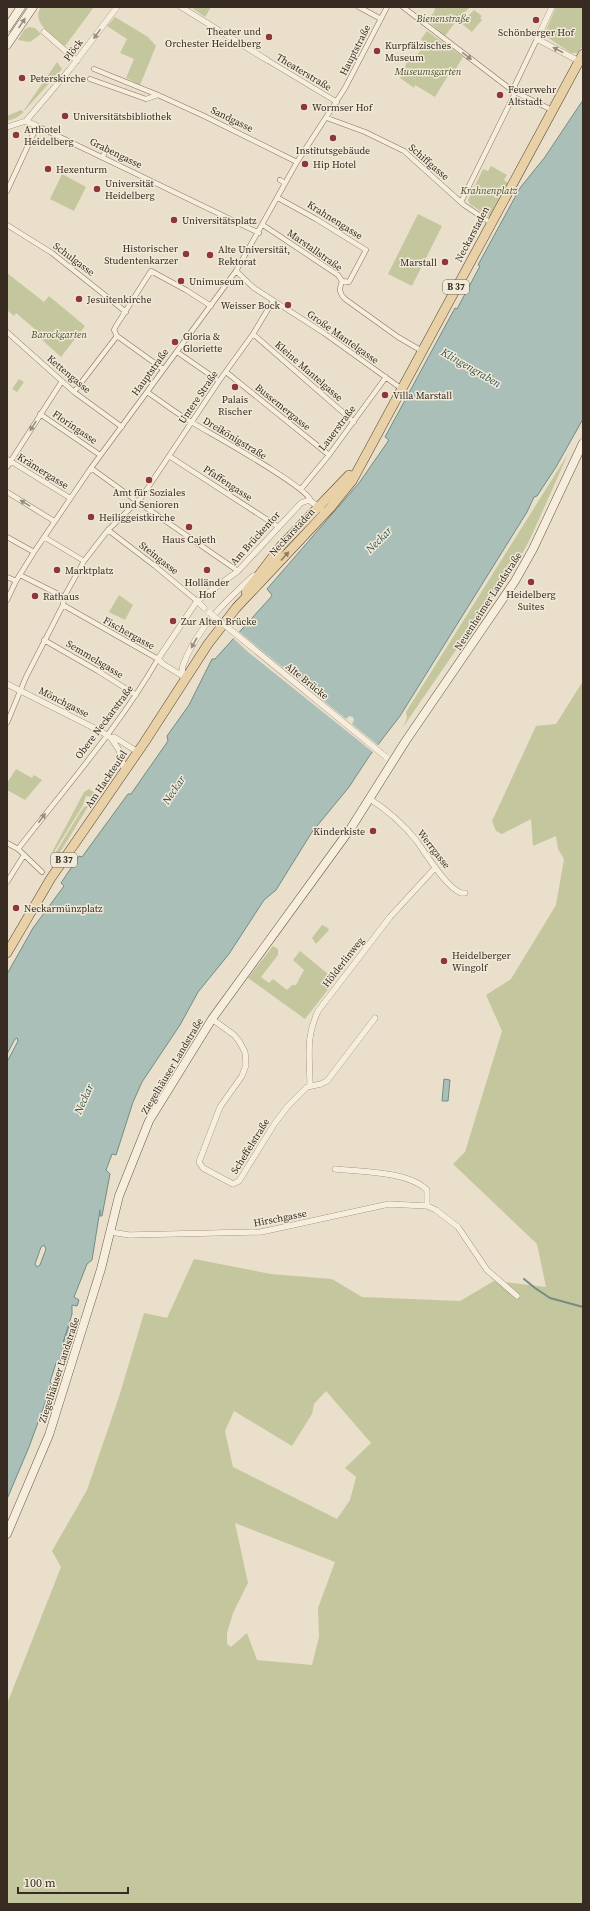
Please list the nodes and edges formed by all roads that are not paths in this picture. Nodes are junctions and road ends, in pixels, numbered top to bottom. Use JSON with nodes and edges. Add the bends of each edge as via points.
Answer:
{"nodes":[{"id":1,"x":21,"y":7,"type":"edge"},
{"id":2,"x":33,"y":7,"type":"edge"},
{"id":3,"x":117,"y":7,"type":"edge"},
{"id":4,"x":181,"y":7,"type":"edge"},
{"id":5,"x":359,"y":7,"type":"edge"},
{"id":6,"x":387,"y":7,"type":"edge"},
{"id":7,"x":403,"y":7,"type":"edge"},
{"id":8,"x":552,"y":7,"type":"edge"},
{"id":9,"x":381,"y":19,"type":"junction"},
{"id":10,"x":7,"y":28,"type":"edge"},
{"id":11,"x":44,"y":32,"type":"dead end"},
{"id":12,"x":537,"y":39,"type":"junction"},
{"id":13,"x":8,"y":41,"type":"edge"},
{"id":14,"x":581,"y":58,"type":"edge"},
{"id":15,"x":268,"y":60,"type":"joint"},
{"id":16,"x":77,"y":61,"type":"junction"},
{"id":17,"x":94,"y":69,"type":"dead end"},
{"id":18,"x":90,"y":79,"type":"dead end"},
{"id":19,"x":513,"y":91,"type":"junction"},
{"id":20,"x":158,"y":95,"type":"junction"},
{"id":21,"x":336,"y":102,"type":"junction"},
{"id":22,"x":552,"y":110,"type":"junction"},
{"id":23,"x":327,"y":118,"type":"junction"},
{"id":24,"x":26,"y":121,"type":"junction"},
{"id":25,"x":37,"y":126,"type":"junction"},
{"id":26,"x":7,"y":127,"type":"edge"},
{"id":27,"x":105,"y":151,"type":"dead end"},
{"id":28,"x":103,"y":157,"type":"junction"},
{"id":29,"x":297,"y":162,"type":"junction"},
{"id":30,"x":280,"y":180,"type":"dead end"},
{"id":31,"x":285,"y":183,"type":"junction"},
{"id":32,"x":7,"y":191,"type":"edge"},
{"id":33,"x":278,"y":198,"type":"junction"},
{"id":34,"x":461,"y":202,"type":"junction"},
{"id":35,"x":491,"y":223,"type":"junction"},
{"id":36,"x":7,"y":225,"type":"edge"},
{"id":37,"x":262,"y":225,"type":"junction"},
{"id":38,"x":259,"y":233,"type":"junction"},
{"id":39,"x":236,"y":271,"type":"junction"},
{"id":40,"x":342,"y":281,"type":"junction"},
{"id":41,"x":273,"y":301,"type":"junction"},
{"id":42,"x":211,"y":306,"type":"junction"},
{"id":43,"x":126,"y":312,"type":"junction"},
{"id":44,"x":7,"y":332,"type":"edge"},
{"id":45,"x":253,"y":334,"type":"junction"},
{"id":46,"x":117,"y":336,"type":"junction"},
{"id":47,"x":179,"y":339,"type":"dead end"},
{"id":48,"x":184,"y":343,"type":"junction"},
{"id":49,"x":422,"y":352,"type":"junction"},
{"id":50,"x":178,"y":353,"type":"junction"},
{"id":51,"x":164,"y":369,"type":"junction"},
{"id":52,"x":226,"y":372,"type":"junction"},
{"id":53,"x":386,"y":377,"type":"junction"},
{"id":54,"x":62,"y":381,"type":"junction"},
{"id":55,"x":219,"y":381,"type":"junction"},
{"id":56,"x":402,"y":389,"type":"junction"},
{"id":57,"x":147,"y":392,"type":"junction"},
{"id":58,"x":76,"y":394,"type":"junction"},
{"id":59,"x":40,"y":414,"type":"junction"},
{"id":60,"x":191,"y":422,"type":"junction"},
{"id":61,"x":354,"y":422,"type":"junction"},
{"id":62,"x":122,"y":427,"type":"junction"},
{"id":63,"x":583,"y":443,"type":"edge"},
{"id":64,"x":100,"y":455,"type":"junction"},
{"id":65,"x":329,"y":455,"type":"junction"},
{"id":66,"x":169,"y":456,"type":"junction"},
{"id":67,"x":9,"y":460,"type":"edge"},
{"id":68,"x":7,"y":467,"type":"edge"},
{"id":69,"x":91,"y":468,"type":"junction"},
{"id":70,"x":301,"y":489,"type":"junction"},
{"id":71,"x":7,"y":492,"type":"edge"},
{"id":72,"x":70,"y":498,"type":"junction"},
{"id":73,"x":311,"y":501,"type":"junction"},
{"id":74,"x":140,"y":503,"type":"junction"},
{"id":75,"x":322,"y":510,"type":"junction"},
{"id":76,"x":54,"y":521,"type":"junction"},
{"id":77,"x":278,"y":526,"type":"junction"},
{"id":78,"x":108,"y":530,"type":"junction"},
{"id":79,"x":7,"y":537,"type":"edge"},
{"id":80,"x":44,"y":537,"type":"junction"},
{"id":81,"x":34,"y":552,"type":"junction"},
{"id":82,"x":84,"y":561,"type":"junction"},
{"id":83,"x":238,"y":571,"type":"junction"},
{"id":84,"x":20,"y":575,"type":"junction"},
{"id":85,"x":258,"y":575,"type":"junction"},
{"id":86,"x":7,"y":578,"type":"edge"},
{"id":87,"x":16,"y":581,"type":"junction"},
{"id":88,"x":64,"y":597,"type":"junction"},
{"id":89,"x":7,"y":600,"type":"edge"},
{"id":90,"x":197,"y":601,"type":"junction"},
{"id":91,"x":63,"y":605,"type":"junction"},
{"id":92,"x":204,"y":608,"type":"dead end"},
{"id":93,"x":236,"y":608,"type":"junction"},
{"id":94,"x":210,"y":613,"type":"dead end"},
{"id":95,"x":226,"y":620,"type":"joint"},
{"id":96,"x":44,"y":640,"type":"junction"},
{"id":97,"x":158,"y":659,"type":"junction"},
{"id":98,"x":186,"y":678,"type":"junction"},
{"id":99,"x":7,"y":684,"type":"edge"},
{"id":100,"x":20,"y":690,"type":"junction"},
{"id":101,"x":136,"y":695,"type":"junction"},
{"id":102,"x":7,"y":723,"type":"edge"},
{"id":103,"x":109,"y":736,"type":"junction"},
{"id":104,"x":138,"y":752,"type":"junction"},
{"id":105,"x":389,"y":759,"type":"junction"},
{"id":106,"x":124,"y":771,"type":"junction"},
{"id":107,"x":370,"y":799,"type":"junction"},
{"id":108,"x":7,"y":843,"type":"edge"},
{"id":109,"x":18,"y":849,"type":"junction"},
{"id":110,"x":24,"y":855,"type":"junction"},
{"id":111,"x":435,"y":868,"type":"junction"},
{"id":112,"x":42,"y":872,"type":"dead end"},
{"id":113,"x":7,"y":882,"type":"edge"},
{"id":114,"x":465,"y":893,"type":"dead end"},
{"id":115,"x":7,"y":953,"type":"edge"},
{"id":116,"x":375,"y":1018,"type":"dead end"},
{"id":117,"x":212,"y":1019,"type":"junction"},
{"id":118,"x":310,"y":1086,"type":"junction"},
{"id":119,"x":335,"y":1169,"type":"dead end"},
{"id":120,"x":427,"y":1206,"type":"junction"},
{"id":121,"x":111,"y":1232,"type":"junction"},
{"id":122,"x":517,"y":1296,"type":"dead end"},
{"id":123,"x":7,"y":1534,"type":"edge"}],
"edges":[{"from":1,"to":10,"type":"main road"},
{"from":13,"to":2,"type":"main road","one_way":true},
{"from":3,"to":16,"type":"street","name":"Plöck","one_way":true},
{"from":4,"to":15,"type":"street","name":"Theaterstraße"},
{"from":5,"to":9,"type":"street"},
{"from":6,"to":9,"type":"street","name":"Hauptstraße"},
{"from":7,"to":19,"type":"street","one_way":true},
{"from":8,"to":12,"type":"street"},
{"from":9,"to":21,"type":"street","name":"Hauptstraße","via":[[369,49]]},
{"from":11,"to":16,"type":"street"},
{"from":14,"to":12,"type":"street","one_way":true},
{"from":12,"to":19,"type":"street"},
{"from":14,"to":22,"type":"main road","name":"Neckarstaden","number":"B 37"},
{"from":15,"to":21,"type":"street","name":"Theaterstraße"},
{"from":16,"to":24,"type":"street","name":"Plöck"},
{"from":17,"to":20,"type":"street","name":"Sandgasse"},
{"from":18,"to":20,"type":"street","name":"Sandgasse","via":[[146,99]]},
{"from":19,"to":22,"type":"street"},
{"from":19,"to":34,"type":"street","via":[[514,95]]},
{"from":20,"to":29,"type":"street","name":"Sandgasse"},
{"from":21,"to":23,"type":"street","name":"Hauptstraße"},
{"from":22,"to":35,"type":"main road","name":"Neckarstaden","number":"B 37"},
{"from":23,"to":29,"type":"street","name":"Hauptstraße","via":[[315,140]]},
{"from":23,"to":34,"type":"street","name":"Schiffgasse","via":[[365,132],[404,151]]},
{"from":24,"to":25,"type":"street","name":"Grabengasse"},
{"from":24,"to":26,"type":"street"},
{"from":25,"to":28,"type":"street","name":"Grabengasse"},
{"from":25,"to":32,"type":"street"},
{"from":27,"to":28,"type":"street"},
{"from":28,"to":38,"type":"street","name":"Grabengasse"},
{"from":29,"to":31,"type":"street","name":"Hauptstraße"},
{"from":30,"to":31,"type":"street"},
{"from":31,"to":33,"type":"street","name":"Hauptstraße"},
{"from":33,"to":37,"type":"street","name":"Hauptstraße"},
{"from":33,"to":40,"type":"street","name":"Krahnengasse","via":[[366,250],[349,282]]},
{"from":34,"to":35,"type":"street","name":"Schiffgasse"},
{"from":35,"to":49,"type":"main road","name":"Neckarstaden","number":"B 37"},
{"from":36,"to":43,"type":"street","name":"Schulgasse","via":[[52,253]]},
{"from":37,"to":38,"type":"street","name":"Hauptstraße"},
{"from":37,"to":40,"type":"street","name":"Marstallstraße","via":[[338,275]]},
{"from":38,"to":39,"type":"street","name":"Hauptstraße"},
{"from":39,"to":41,"type":"street","name":"Große Mantelgasse"},
{"from":39,"to":42,"type":"street","name":"Hauptstraße"},
{"from":40,"to":49,"type":"street","name":"Marstallstraße","via":[[340,291],[345,299]]},
{"from":41,"to":45,"type":"street","name":"Untere Straße"},
{"from":41,"to":53,"type":"street","name":"Große Mantelgasse"},
{"from":42,"to":43,"type":"street","via":[[151,271]]},
{"from":42,"to":48,"type":"street","name":"Hauptstraße"},
{"from":43,"to":46,"type":"street","via":[[114,330]]},
{"from":44,"to":54,"type":"street","name":"Kettengasse"},
{"from":45,"to":52,"type":"street","name":"Untere Straße"},
{"from":45,"to":61,"type":"street","name":"Kleine Mantelgasse"},
{"from":46,"to":51,"type":"street"},
{"from":46,"to":58,"type":"street"},
{"from":47,"to":48,"type":"street"},
{"from":48,"to":50,"type":"street","name":"Hauptstraße"},
{"from":49,"to":56,"type":"main road","name":"Neckarstaden","number":"B 37"},
{"from":50,"to":51,"type":"street","name":"Hauptstraße"},
{"from":50,"to":55,"type":"street"},
{"from":51,"to":57,"type":"street","name":"Hauptstraße"},
{"from":52,"to":55,"type":"street","name":"Untere Straße"},
{"from":52,"to":65,"type":"street","name":"Bussemergasse"},
{"from":53,"to":56,"type":"street","name":"Große Mantelgasse"},
{"from":53,"to":61,"type":"street","name":"Lauerstraße"},
{"from":54,"to":58,"type":"street","name":"Kettengasse"},
{"from":54,"to":59,"type":"street"},
{"from":55,"to":60,"type":"street","name":"Untere Straße"},
{"from":56,"to":75,"type":"main road","name":"Neckarstaden","number":"B 37","via":[[358,466]]},
{"from":57,"to":60,"type":"street","name":"Dreikönigstraße"},
{"from":57,"to":62,"type":"street","name":"Hauptstraße"},
{"from":58,"to":62,"type":"street","name":"Kettengasse"},
{"from":59,"to":64,"type":"street","name":"Floringasse"},
{"from":59,"to":67,"type":"street","one_way":true},
{"from":60,"to":66,"type":"street","name":"Untere Straße"},
{"from":60,"to":70,"type":"street","name":"Dreikönigstraße"},
{"from":61,"to":65,"type":"street","name":"Lauerstraße"},
{"from":62,"to":64,"type":"street","name":"Hauptstraße"},
{"from":63,"to":105,"type":"main road","name":"Neuenheimer Landstraße","via":[[523,568]]},
{"from":64,"to":69,"type":"street","name":"Hauptstraße"},
{"from":65,"to":70,"type":"street","name":"Lauerstraße"},
{"from":66,"to":74,"type":"street","name":"Untere Straße","via":[[150,482]]},
{"from":66,"to":77,"type":"street","name":"Pfaffengasse"},
{"from":67,"to":68,"type":"street"},
{"from":67,"to":72,"type":"street","name":"Krämergasse"},
{"from":69,"to":72,"type":"street","name":"Hauptstraße"},
{"from":69,"to":74,"type":"street"},
{"from":70,"to":73,"type":"street","name":"Dreikönigstraße"},
{"from":76,"to":71,"type":"street","one_way":true},
{"from":72,"to":76,"type":"street","name":"Hauptstraße"},
{"from":73,"to":75,"type":"street"},
{"from":73,"to":77,"type":"street","name":"Am Brückentor","via":[[301,503]]},
{"from":74,"to":78,"type":"street","name":"Untere Straße"},
{"from":74,"to":83,"type":"street"},
{"from":75,"to":85,"type":"main road","name":"Neckarstaden","number":"B 37","via":[[280,546]]},
{"from":93,"to":75,"type":"main road","name":"Neckarstaden","number":"B 37","one_way":true},
{"from":76,"to":80,"type":"street","name":"Hauptstraße"},
{"from":77,"to":83,"type":"street","name":"Am Brückentor"},
{"from":78,"to":82,"type":"street"},
{"from":78,"to":90,"type":"street","name":"Steingasse"},
{"from":79,"to":81,"type":"street"},
{"from":80,"to":81,"type":"street","name":"Hauptstraße"},
{"from":80,"to":82,"type":"street"},
{"from":81,"to":84,"type":"street","name":"Hauptstraße"},
{"from":82,"to":88,"type":"street"},
{"from":83,"to":90,"type":"street","name":"Am Brückentor"},
{"from":84,"to":87,"type":"street","name":"Hauptstraße"},
{"from":84,"to":88,"type":"street"},
{"from":85,"to":93,"type":"main road","name":"Neckarstaden","number":"B 37"},
{"from":85,"to":98,"type":"street","one_way":true,"via":[[247,581],[202,629],[183,665]]},
{"from":86,"to":87,"type":"street"},
{"from":87,"to":89,"type":"street","name":"Hauptstraße"},
{"from":88,"to":91,"type":"street"},
{"from":90,"to":92,"type":"street"},
{"from":90,"to":97,"type":"street","name":"Obere Neckarstraße"},
{"from":91,"to":96,"type":"street"},
{"from":91,"to":97,"type":"street","name":"Fischergasse"},
{"from":93,"to":95,"type":"main road","name":"Neckarstaden","number":"B 37"},
{"from":94,"to":105,"type":"street","name":"Alte Brücke","bridge":true},
{"from":95,"to":98,"type":"main road","name":"Am Hackteufel","number":"B 37"},
{"from":96,"to":100,"type":"street"},
{"from":96,"to":101,"type":"street","name":"Semmelsgasse"},
{"from":97,"to":98,"type":"street","name":"Fischergasse"},
{"from":97,"to":101,"type":"street","name":"Obere Neckarstraße"},
{"from":98,"to":104,"type":"main road","name":"Am Hackteufel","number":"B 37"},
{"from":99,"to":100,"type":"street","name":"Mönchgasse"},
{"from":100,"to":102,"type":"street"},
{"from":100,"to":103,"type":"street","name":"Mönchgasse"},
{"from":101,"to":103,"type":"street","name":"Obere Neckarstraße"},
{"from":103,"to":104,"type":"street","name":"Mönchgasse"},
{"from":103,"to":106,"type":"street","via":[[119,750]]},
{"from":109,"to":103,"type":"street","name":"Obere Neckarstraße","one_way":true},
{"from":104,"to":106,"type":"main road","name":"Am Hackteufel","number":"B 37"},
{"from":105,"to":107,"type":"main road","name":"Ziegelhäuser Landstraße"},
{"from":106,"to":115,"type":"main road","name":"Am Hackteufel","number":"B 37","via":[[51,878]]},
{"from":107,"to":111,"type":"street","name":"Werrgasse","via":[[394,817],[415,839]]},
{"from":107,"to":117,"type":"main road","name":"Ziegelhäuser Landstraße"},
{"from":108,"to":109,"type":"street"},
{"from":109,"to":110,"type":"street"},
{"from":110,"to":112,"type":"street"},
{"from":110,"to":113,"type":"street"},
{"from":111,"to":114,"type":"street","name":"Werrgasse","via":[[459,892]]},
{"from":111,"to":118,"type":"street","name":"Hölderlinweg","via":[[398,908],[318,1011],[308,1042]]},
{"from":116,"to":118,"type":"street","name":"Scheffelstraße","via":[[329,1078],[321,1084]]},
{"from":117,"to":118,"type":"street","name":"Scheffelstraße","via":[[234,1035],[242,1046],[246,1058],[242,1076],[220,1107],[200,1158],[200,1165],[203,1168],[233,1184],[237,1183],[283,1112],[304,1089]]},
{"from":117,"to":121,"type":"main road","name":"Ziegelhäuser Landstraße","via":[[149,1121],[125,1179]]},
{"from":119,"to":120,"type":"street","via":[[389,1174],[413,1181],[427,1190]]},
{"from":120,"to":121,"type":"street","name":"Hirschgasse","via":[[381,1205],[255,1232],[129,1235]]},
{"from":120,"to":122,"type":"street","name":"Hirschgasse","via":[[458,1226],[487,1270]]},
{"from":121,"to":123,"type":"main road","name":"Ziegelhäuser Landstraße","via":[[82,1336],[49,1435]]}]}
